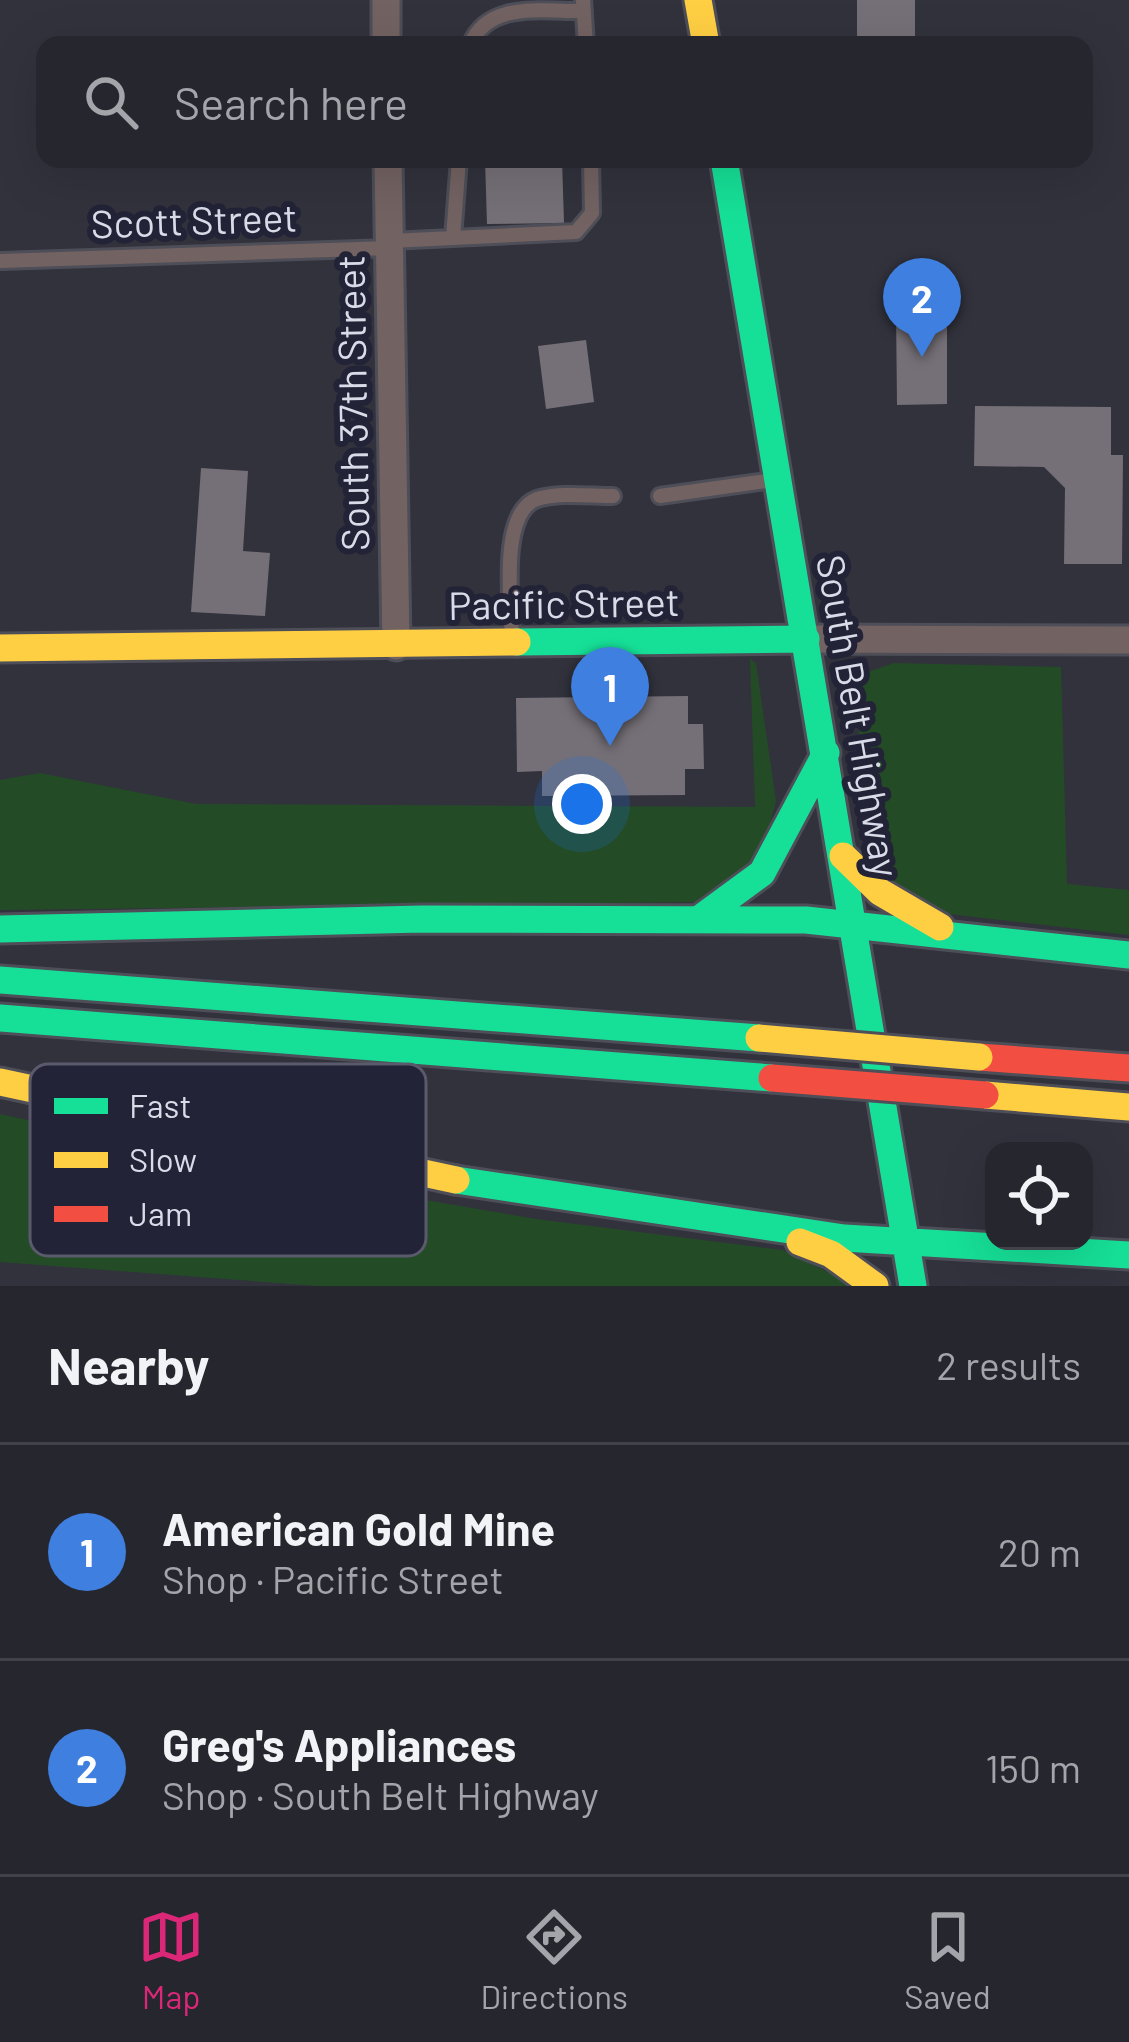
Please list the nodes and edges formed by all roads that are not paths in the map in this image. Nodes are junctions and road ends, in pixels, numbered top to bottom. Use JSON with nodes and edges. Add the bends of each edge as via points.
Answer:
{"nodes":[{"id":1,"x":386,"y":0,"type":"edge"},
{"id":2,"x":698,"y":0,"type":"edge"},
{"id":3,"x":584,"y":6,"type":"edge"},
{"id":4,"x":386,"y":36,"type":"edge"},
{"id":5,"x":474,"y":36,"type":"edge"},
{"id":6,"x":586,"y":36,"type":"edge"},
{"id":7,"x":704,"y":36,"type":"edge"},
{"id":8,"x":388,"y":168,"type":"edge"},
{"id":9,"x":458,"y":168,"type":"edge"},
{"id":10,"x":591,"y":168,"type":"edge"},
{"id":11,"x":726,"y":168,"type":"edge"},
{"id":12,"x":453,"y":238,"type":"junction"},
{"id":13,"x":390,"y":244,"type":"junction"},
{"id":14,"x":0,"y":262,"type":"edge"},
{"id":15,"x":778,"y":478,"type":"junction"},
{"id":16,"x":613,"y":496,"type":"dead end"},
{"id":17,"x":660,"y":496,"type":"dead end"},
{"id":18,"x":806,"y":639,"type":"junction"},
{"id":19,"x":1129,"y":640,"type":"edge"},
{"id":20,"x":512,"y":644,"type":"junction"},
{"id":21,"x":396,"y":646,"type":"junction"},
{"id":22,"x":0,"y":648,"type":"edge"},
{"id":23,"x":826,"y":753,"type":"junction"},
{"id":24,"x":843,"y":856,"type":"junction"},
{"id":25,"x":698,"y":920,"type":"junction"},
{"id":26,"x":854,"y":925,"type":"junction"},
{"id":27,"x":0,"y":929,"type":"edge"},
{"id":28,"x":955,"y":934,"type":"junction"},
{"id":29,"x":1129,"y":955,"type":"edge"},
{"id":30,"x":0,"y":980,"type":"edge"},
{"id":31,"x":0,"y":1018,"type":"edge"},
{"id":32,"x":1129,"y":1068,"type":"edge"},
{"id":33,"x":0,"y":1082,"type":"edge"},
{"id":34,"x":30,"y":1089,"type":"edge"},
{"id":35,"x":1129,"y":1107,"type":"edge"},
{"id":36,"x":426,"y":1172,"type":"edge"},
{"id":37,"x":779,"y":1233,"type":"junction"},
{"id":38,"x":905,"y":1244,"type":"junction"},
{"id":39,"x":1053,"y":1254,"type":"junction"},
{"id":40,"x":1129,"y":1255,"type":"edge"},
{"id":41,"x":1014,"y":1276,"type":"dead end"},
{"id":42,"x":875,"y":1286,"type":"edge"},
{"id":43,"x":913,"y":1286,"type":"edge"}],
"edges":[{"from":1,"to":4,"type":"street"},
{"from":2,"to":7,"type":"main road"},
{"from":3,"to":5,"type":"lane","via":[[497,14]]},
{"from":3,"to":6,"type":"lane"},
{"from":8,"to":13,"type":"street","name":"South 37th Street"},
{"from":9,"to":12,"type":"lane"},
{"from":10,"to":12,"type":"lane","name":"Scott Street","via":[[592,213],[576,232]]},
{"from":11,"to":15,"type":"main road","name":"South Belt Highway"},
{"from":12,"to":13,"type":"lane","name":"Scott Street"},
{"from":13,"to":14,"type":"lane","name":"Scott Street"},
{"from":13,"to":21,"type":"street","name":"South 37th Street"},
{"from":15,"to":17,"type":"lane"},
{"from":15,"to":18,"type":"main road","name":"South Belt Highway"},
{"from":16,"to":20,"type":"lane","via":[[541,498],[522,511],[511,539]]},
{"from":18,"to":19,"type":"street","name":"Pacific Street"},
{"from":18,"to":20,"type":"main road","name":"Pacific Street"},
{"from":18,"to":23,"type":"main road","name":"South Belt Highway"},
{"from":20,"to":21,"type":"main road","name":"Pacific Street"},
{"from":21,"to":22,"type":"main road","name":"Pacific Street"},
{"from":23,"to":24,"type":"main road","name":"South Belt Highway"},
{"from":23,"to":25,"type":"main road","via":[[762,873]]},
{"from":24,"to":26,"type":"main road","name":"South Belt Highway"},
{"from":24,"to":28,"type":"main road","via":[[880,892]]},
{"from":25,"to":26,"type":"main road"},
{"from":25,"to":27,"type":"main road"},
{"from":26,"to":28,"type":"main road"},
{"from":26,"to":38,"type":"main road","name":"South Belt Highway"},
{"from":28,"to":29,"type":"main road"},
{"from":30,"to":32,"type":"main road","bridge":true},
{"from":31,"to":35,"type":"main road","bridge":true},
{"from":33,"to":34,"type":"main road"},
{"from":36,"to":37,"type":"main road"},
{"from":37,"to":38,"type":"main road"},
{"from":37,"to":42,"type":"main road","via":[[831,1254]]},
{"from":38,"to":39,"type":"main road"},
{"from":38,"to":43,"type":"main road","name":"South Belt Highway"},
{"from":39,"to":40,"type":"main road"},
{"from":39,"to":41,"type":"main road"}]}
